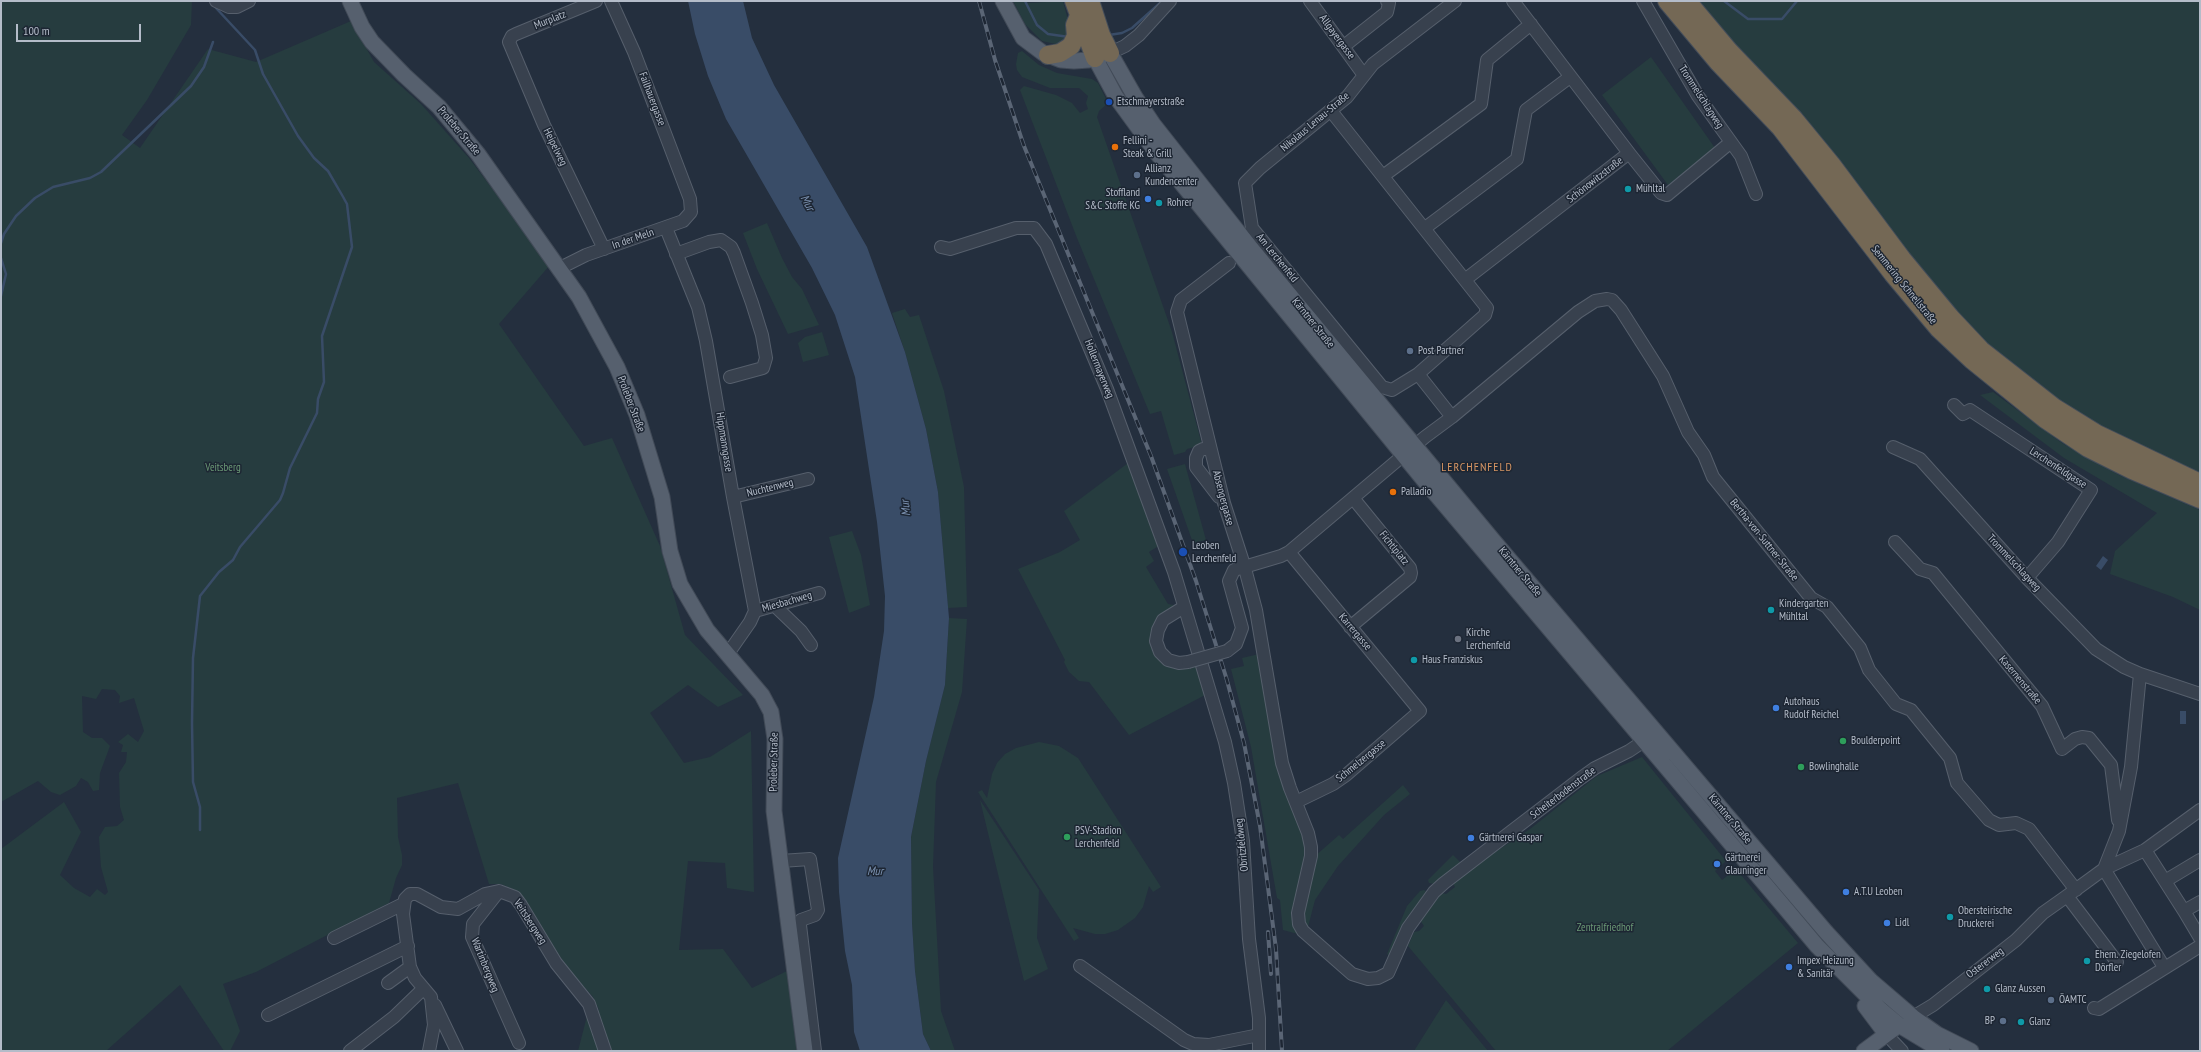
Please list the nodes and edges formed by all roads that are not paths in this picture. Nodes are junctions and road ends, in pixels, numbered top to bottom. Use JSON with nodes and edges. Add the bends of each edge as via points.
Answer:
{"nodes":[{"id":1,"x":216,"y":1,"type":"edge"},
{"id":2,"x":249,"y":1,"type":"edge"},
{"id":3,"x":350,"y":1,"type":"edge"},
{"id":4,"x":596,"y":1,"type":"edge"},
{"id":5,"x":611,"y":1,"type":"edge"},
{"id":6,"x":1003,"y":1,"type":"edge"},
{"id":7,"x":1090,"y":1,"type":"edge"},
{"id":8,"x":1170,"y":1,"type":"edge"},
{"id":9,"x":1310,"y":1,"type":"edge"},
{"id":10,"x":1387,"y":1,"type":"edge"},
{"id":11,"x":1455,"y":1,"type":"edge"},
{"id":12,"x":1513,"y":1,"type":"edge"},
{"id":13,"x":1643,"y":1,"type":"edge"},
{"id":14,"x":1667,"y":1,"type":"edge"},
{"id":15,"x":1687,"y":1,"type":"edge"},
{"id":16,"x":1076,"y":9,"type":"edge"},
{"id":17,"x":1531,"y":24,"type":"junction"},
{"id":18,"x":509,"y":42,"type":"joint"},
{"id":19,"x":1344,"y":46,"type":"junction"},
{"id":20,"x":1048,"y":55,"type":"junction"},
{"id":21,"x":1103,"y":56,"type":"junction"},
{"id":22,"x":1363,"y":74,"type":"junction"},
{"id":23,"x":1570,"y":77,"type":"junction"},
{"id":24,"x":1331,"y":111,"type":"junction"},
{"id":25,"x":1731,"y":142,"type":"junction"},
{"id":26,"x":1630,"y":153,"type":"junction"},
{"id":27,"x":1383,"y":176,"type":"junction"},
{"id":28,"x":1756,"y":194,"type":"dead end"},
{"id":29,"x":690,"y":199,"type":"joint"},
{"id":30,"x":666,"y":228,"type":"junction"},
{"id":31,"x":1252,"y":228,"type":"joint"},
{"id":32,"x":1425,"y":228,"type":"junction"},
{"id":33,"x":941,"y":247,"type":"dead end"},
{"id":34,"x":604,"y":249,"type":"junction"},
{"id":35,"x":676,"y":254,"type":"junction"},
{"id":36,"x":1229,"y":263,"type":"dead end"},
{"id":37,"x":560,"y":268,"type":"junction"},
{"id":38,"x":1466,"y":279,"type":"junction"},
{"id":39,"x":1418,"y":374,"type":"junction"},
{"id":40,"x":722,"y":379,"type":"junction"},
{"id":41,"x":1954,"y":405,"type":"dead end"},
{"id":42,"x":1452,"y":417,"type":"junction"},
{"id":43,"x":1893,"y":447,"type":"dead end"},
{"id":44,"x":1210,"y":449,"type":"junction"},
{"id":45,"x":1409,"y":450,"type":"junction"},
{"id":46,"x":808,"y":479,"type":"dead end"},
{"id":47,"x":2200,"y":483,"type":"edge"},
{"id":48,"x":732,"y":498,"type":"junction"},
{"id":49,"x":1353,"y":498,"type":"junction"},
{"id":50,"x":2200,"y":499,"type":"edge"},
{"id":51,"x":1224,"y":503,"type":"junction"},
{"id":52,"x":1894,"y":542,"type":"dead end"},
{"id":53,"x":1289,"y":552,"type":"junction"},
{"id":54,"x":1244,"y":565,"type":"junction"},
{"id":55,"x":2027,"y":578,"type":"junction"},
{"id":56,"x":819,"y":593,"type":"dead end"},
{"id":57,"x":775,"y":606,"type":"junction"},
{"id":58,"x":1184,"y":607,"type":"junction"},
{"id":59,"x":754,"y":611,"type":"junction"},
{"id":60,"x":1350,"y":626,"type":"junction"},
{"id":61,"x":811,"y":645,"type":"dead end"},
{"id":62,"x":727,"y":655,"type":"junction"},
{"id":63,"x":2140,"y":674,"type":"junction"},
{"id":64,"x":2200,"y":694,"type":"edge"},
{"id":65,"x":1420,"y":711,"type":"joint"},
{"id":66,"x":1650,"y":737,"type":"junction"},
{"id":67,"x":1296,"y":802,"type":"junction"},
{"id":68,"x":2200,"y":810,"type":"edge"},
{"id":69,"x":2119,"y":832,"type":"junction"},
{"id":70,"x":2145,"y":850,"type":"junction"},
{"id":71,"x":2200,"y":860,"type":"edge"},
{"id":72,"x":781,"y":861,"type":"junction"},
{"id":73,"x":2104,"y":869,"type":"junction"},
{"id":74,"x":2165,"y":881,"type":"junction"},
{"id":75,"x":499,"y":891,"type":"junction"},
{"id":76,"x":2071,"y":893,"type":"junction"},
{"id":77,"x":2200,"y":902,"type":"edge"},
{"id":78,"x":403,"y":904,"type":"junction"},
{"id":79,"x":2184,"y":911,"type":"junction"},
{"id":80,"x":334,"y":938,"type":"dead end"},
{"id":81,"x":2200,"y":938,"type":"edge"},
{"id":82,"x":408,"y":946,"type":"junction"},
{"id":83,"x":2200,"y":946,"type":"edge"},
{"id":84,"x":2117,"y":962,"type":"dead end"},
{"id":85,"x":1834,"y":963,"type":"junction"},
{"id":86,"x":1080,"y":966,"type":"dead end"},
{"id":87,"x":410,"y":967,"type":"junction"},
{"id":88,"x":2164,"y":967,"type":"junction"},
{"id":89,"x":388,"y":983,"type":"dead end"},
{"id":90,"x":427,"y":993,"type":"junction"},
{"id":91,"x":2094,"y":1008,"type":"dead end"},
{"id":92,"x":268,"y":1015,"type":"dead end"},
{"id":93,"x":1913,"y":1017,"type":"junction"},
{"id":94,"x":1899,"y":1025,"type":"junction"},
{"id":95,"x":1886,"y":1034,"type":"junction"},
{"id":96,"x":1259,"y":1035,"type":"junction"},
{"id":97,"x":519,"y":1043,"type":"dead end"},
{"id":98,"x":350,"y":1051,"type":"edge"},
{"id":99,"x":429,"y":1051,"type":"edge"},
{"id":100,"x":457,"y":1051,"type":"edge"},
{"id":101,"x":605,"y":1051,"type":"edge"},
{"id":102,"x":805,"y":1051,"type":"edge"},
{"id":103,"x":815,"y":1051,"type":"edge"},
{"id":104,"x":1259,"y":1051,"type":"edge"},
{"id":105,"x":1864,"y":1051,"type":"edge"},
{"id":106,"x":1902,"y":1051,"type":"edge"},
{"id":107,"x":1942,"y":1051,"type":"edge"},
{"id":108,"x":1971,"y":1051,"type":"edge"}],
"edges":[{"from":1,"to":2,"type":"street","via":[[229,7],[237,7]]},
{"from":3,"to":37,"type":"main road","name":"Proleber Straße","via":[[372,42],[458,129]]},
{"from":4,"to":18,"type":"street","name":"Murplatz","via":[[516,34]]},
{"from":5,"to":29,"type":"street","name":"Failhauergasse","via":[[634,52]]},
{"from":6,"to":20,"type":"main road","via":[[1023,38]]},
{"from":7,"to":21,"type":"highway","via":[[1101,35]]},
{"from":8,"to":21,"type":"street","via":[[1126,46]]},
{"from":9,"to":19,"type":"street","name":"Allgayergasse"},
{"from":10,"to":19,"type":"street","via":[[1387,12]]},
{"from":11,"to":22,"type":"street","name":"Nikolaus Lenau-Straße"},
{"from":12,"to":17,"type":"street","name":"Schönowitzstraße"},
{"from":13,"to":25,"type":"street","name":"Trommelschlagweg","via":[[1698,96]]},
{"from":14,"to":50,"type":"highway","name":"Semmering Schnellstraße","via":[[1718,62],[1780,127],[1893,274],[1939,329],[1972,360],[2045,419],[2088,448]]},
{"from":15,"to":47,"type":"highway","name":"Semmering Schnellstraße","via":[[1794,119],[1902,259],[1981,350],[2055,408],[2097,434]]},
{"from":16,"to":20,"type":"highway","via":[[1076,36],[1073,43],[1064,51]]},
{"from":16,"to":21,"type":"highway"},
{"from":17,"to":23,"type":"street","name":"Schönowitzstraße"},
{"from":17,"to":27,"type":"street","via":[[1487,60],[1481,104]]},
{"from":18,"to":34,"type":"street","name":"Heipelweg","via":[[544,125]]},
{"from":19,"to":22,"type":"street","name":"Allgayergasse"},
{"from":20,"to":21,"type":"main road","via":[[1074,61]]},
{"from":21,"to":45,"type":"main road","name":"Kärntner Straße","via":[[1153,124]]},
{"from":22,"to":24,"type":"street","name":"Nikolaus Lenau-Straße","via":[[1347,97]]},
{"from":23,"to":26,"type":"street","name":"Schönowitzstraße"},
{"from":23,"to":32,"type":"street","via":[[1526,110],[1518,158]]},
{"from":24,"to":27,"type":"street","name":"Am Lerchenfeld"},
{"from":24,"to":31,"type":"street","name":"Nikolaus Lenau-Straße","via":[[1246,180],[1245,191]]},
{"from":25,"to":26,"type":"street","via":[[1667,195],[1660,193]]},
{"from":25,"to":28,"type":"street","name":"Trommelschlagweg","via":[[1741,156]]},
{"from":26,"to":38,"type":"street","name":"Schönowitzstraße"},
{"from":27,"to":32,"type":"street","name":"Am Lerchenfeld"},
{"from":29,"to":30,"type":"street","name":"In der Meln","via":[[689,216]]},
{"from":30,"to":34,"type":"street","name":"In der Meln"},
{"from":30,"to":35,"type":"street","name":"Hippmanngasse"},
{"from":31,"to":39,"type":"street","name":"Am Lerchenfeld","via":[[1382,388],[1395,389]]},
{"from":32,"to":38,"type":"street","name":"Am Lerchenfeld"},
{"from":33,"to":58,"type":"street","name":"Hollermayerweg","via":[[950,249],[1022,227],[1034,228],[1044,239],[1121,424]]},
{"from":34,"to":37,"type":"street","name":"In der Meln"},
{"from":35,"to":40,"type":"street","name":"Hippmanngasse","via":[[698,307]]},
{"from":35,"to":40,"type":"street","via":[[721,240],[731,247],[752,303],[766,358],[763,368]]},
{"from":36,"to":44,"type":"street","name":"Absengergasse","via":[[1181,300],[1177,312]]},
{"from":37,"to":62,"type":"main road","name":"Proleber Straße","via":[[604,342],[637,415],[662,497],[670,551],[680,584],[696,614]]},
{"from":38,"to":39,"type":"street","name":"Am Lerchenfeld","via":[[1486,306],[1486,314]]},
{"from":39,"to":42,"type":"street"},
{"from":40,"to":48,"type":"street","name":"Hippmanngasse"},
{"from":41,"to":55,"type":"street","name":"Lerchenfeldgasse","via":[[1963,414],[1970,410],[2091,490],[2058,542]]},
{"from":42,"to":45,"type":"street"},
{"from":42,"to":76,"type":"street","name":"Bertha-von-Suttner-Straße","via":[[1578,312],[1601,299],[1612,300],[1663,376],[1688,432],[1704,456],[1713,477],[1811,598],[1827,607],[1860,648],[1869,670],[1896,704],[1911,710],[1950,758],[1957,783],[1989,820],[1999,825],[2016,823],[2029,829]]},
{"from":43,"to":55,"type":"street","name":"Trommelschlagweg","via":[[1920,459]]},
{"from":44,"to":51,"type":"street","name":"Absengergasse"},
{"from":44,"to":51,"type":"street","via":[[1199,451],[1196,467]]},
{"from":45,"to":49,"type":"street"},
{"from":45,"to":66,"type":"main road","name":"Kärntner Straße"},
{"from":45,"to":66,"type":"main road","name":"Kärntner Straße","via":[[1577,667]]},
{"from":46,"to":48,"type":"street","name":"Nuchtenweg"},
{"from":48,"to":59,"type":"street","name":"Hippmanngasse"},
{"from":49,"to":53,"type":"street"},
{"from":49,"to":60,"type":"street","name":"Fichtlplatz","via":[[1410,568],[1411,573]]},
{"from":51,"to":54,"type":"street","name":"Absengergasse"},
{"from":52,"to":69,"type":"street","name":"Kasernenstraße","via":[[1920,570],[1933,573],[2042,706],[2062,749],[2075,739],[2089,738],[2110,765]]},
{"from":53,"to":54,"type":"street"},
{"from":53,"to":60,"type":"street","name":"Karrergasse"},
{"from":54,"to":58,"type":"street","bridge":true,"via":[[1234,570],[1229,581],[1242,628],[1236,644],[1227,651],[1179,663],[1168,660],[1160,652],[1156,641],[1163,620]]},
{"from":54,"to":67,"type":"street","name":"Absengergasse","via":[[1256,610],[1282,763]]},
{"from":55,"to":63,"type":"street","name":"Trommelschlagweg","via":[[2096,649],[2124,668]]},
{"from":56,"to":57,"type":"street","name":"Miesbachweg"},
{"from":57,"to":59,"type":"street","name":"Miesbachweg"},
{"from":57,"to":61,"type":"street","via":[[801,631]]},
{"from":58,"to":96,"type":"street","name":"Obritzfeldweg","via":[[1212,693],[1234,783],[1243,841],[1249,939]]},
{"from":59,"to":62,"type":"street","via":[[750,622]]},
{"from":60,"to":65,"type":"street","name":"Karrergasse"},
{"from":62,"to":72,"type":"main road","name":"Proleber Straße","via":[[762,695],[773,719],[774,811]]},
{"from":63,"to":64,"type":"street","name":"Trommelschlagweg"},
{"from":63,"to":69,"type":"street","via":[[2136,737]]},
{"from":65,"to":67,"type":"street","name":"Schmelzergasse","via":[[1346,775]]},
{"from":66,"to":67,"type":"street","name":"Scheiterbodenstraße","via":[[1581,778],[1444,883],[1434,892],[1408,928],[1388,973],[1378,978],[1368,979],[1352,974],[1322,949],[1299,924],[1298,913],[1312,850]]},
{"from":66,"to":85,"type":"main road","name":"Kärntner Straße"},
{"from":66,"to":93,"type":"main road","name":"Kärntner Straße","via":[[1871,981]]},
{"from":68,"to":70,"type":"street","name":"Ostererweg"},
{"from":69,"to":73,"type":"street"},
{"from":70,"to":73,"type":"street","name":"Ostererweg"},
{"from":70,"to":74,"type":"street"},
{"from":71,"to":74,"type":"street"},
{"from":72,"to":102,"type":"main road","name":"Proleber Straße"},
{"from":72,"to":103,"type":"street","via":[[810,860],[818,913],[804,919],[800,925]]},
{"from":73,"to":76,"type":"street","name":"Ostererweg"},
{"from":73,"to":88,"type":"street"},
{"from":74,"to":79,"type":"street"},
{"from":75,"to":78,"type":"street","via":[[486,894],[458,909],[440,908],[417,894],[407,896]]},
{"from":75,"to":97,"type":"street","name":"Wartinbergweg","via":[[473,924],[472,937]]},
{"from":75,"to":101,"type":"street","name":"Veitsbergweg","via":[[515,897],[522,905],[556,963],[589,1004]]},
{"from":76,"to":84,"type":"street"},
{"from":76,"to":93,"type":"street","name":"Ostererweg","via":[[2044,913],[2016,940]]},
{"from":77,"to":79,"type":"street"},
{"from":78,"to":80,"type":"street"},
{"from":78,"to":82,"type":"street"},
{"from":79,"to":81,"type":"street"},
{"from":82,"to":87,"type":"street"},
{"from":82,"to":92,"type":"street"},
{"from":83,"to":88,"type":"street"},
{"from":85,"to":94,"type":"main road","name":"Kärntner Straße"},
{"from":85,"to":95,"type":"main road","via":[[1832,971],[1875,1017]]},
{"from":86,"to":96,"type":"street","via":[[1193,1044],[1209,1045]]},
{"from":87,"to":89,"type":"street"},
{"from":87,"to":90,"type":"street"},
{"from":88,"to":91,"type":"street","via":[[2099,1009]]},
{"from":90,"to":98,"type":"street"},
{"from":90,"to":99,"type":"street","via":[[434,1025]]},
{"from":90,"to":100,"type":"street"},
{"from":93,"to":94,"type":"main road","name":"Ostererweg"},
{"from":93,"to":108,"type":"main road","name":"Kärntner Straße","via":[[1937,1034]]},
{"from":94,"to":95,"type":"main road","name":"Ostererweg"},
{"from":94,"to":107,"type":"main road","name":"Kärntner Straße"},
{"from":95,"to":105,"type":"main road","name":"Ostererweg"},
{"from":95,"to":106,"type":"street"},
{"from":96,"to":104,"type":"street","name":"Obritzfeldweg"}]}
